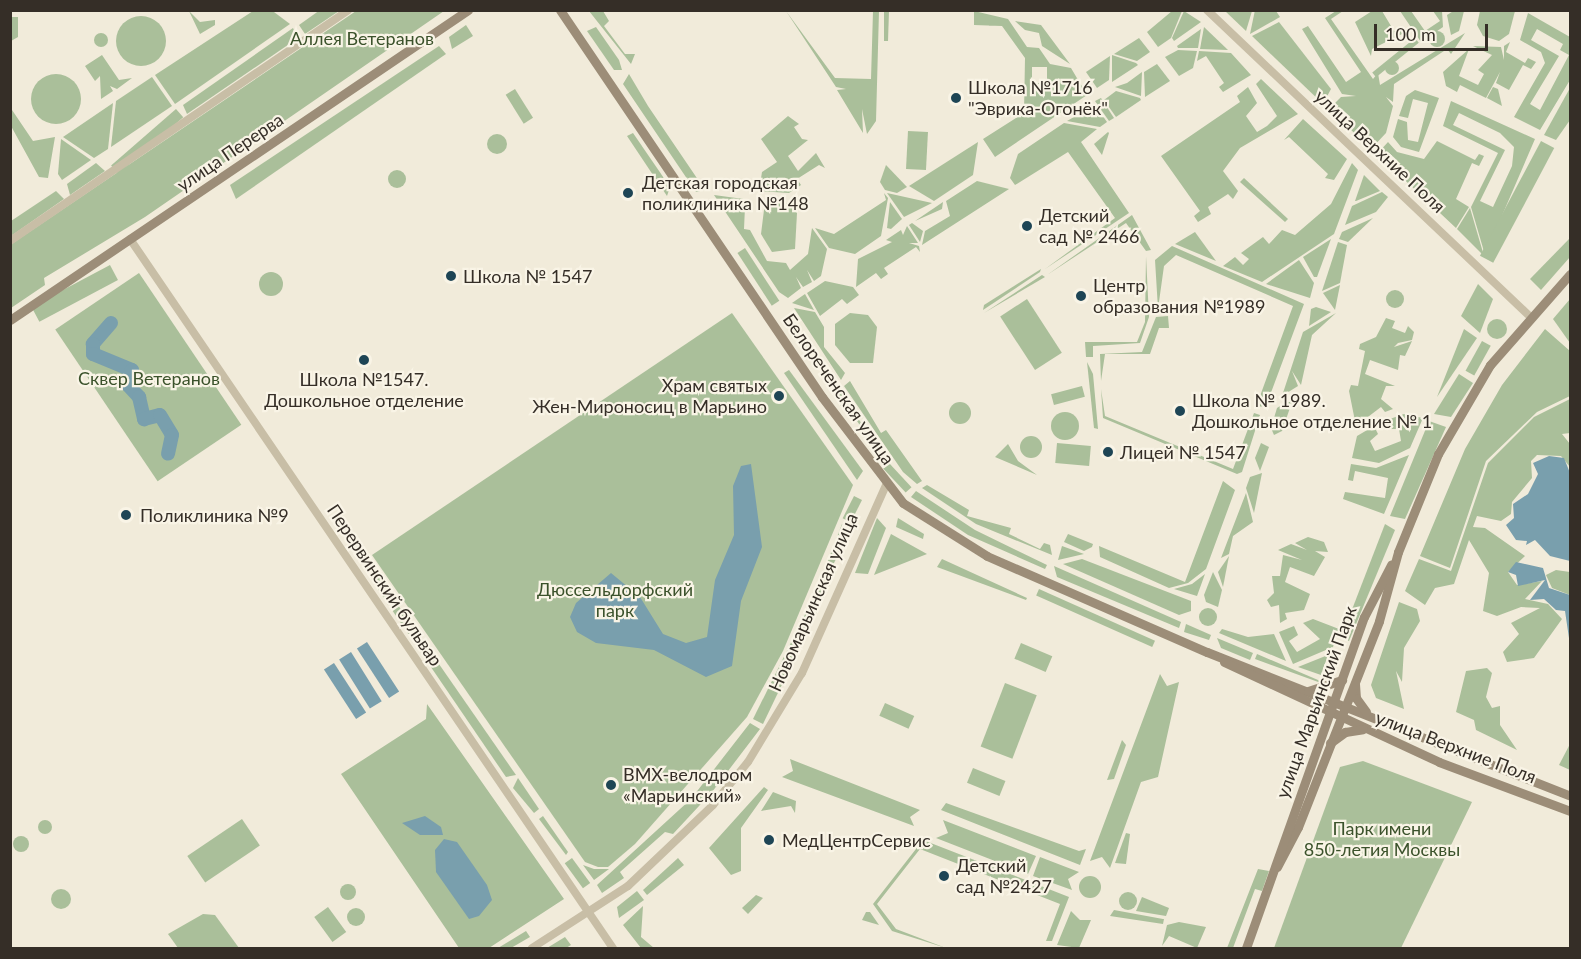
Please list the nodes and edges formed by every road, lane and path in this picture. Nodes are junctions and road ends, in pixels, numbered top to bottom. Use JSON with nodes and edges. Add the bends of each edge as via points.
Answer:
{"nodes":[{"id":1,"x":348,"y":10,"type":"edge"},
{"id":2,"x":468,"y":10,"type":"edge"},
{"id":3,"x":560,"y":10,"type":"edge"},
{"id":4,"x":1207,"y":10,"type":"edge"},
{"id":5,"x":130,"y":239,"type":"junction"},
{"id":6,"x":10,"y":240,"type":"edge"},
{"id":7,"x":1570,"y":274,"type":"edge"},
{"id":8,"x":1529,"y":316,"type":"junction"},
{"id":9,"x":10,"y":320,"type":"edge"},
{"id":10,"x":886,"y":485,"type":"junction"},
{"id":11,"x":1398,"y":552,"type":"junction"},
{"id":12,"x":1207,"y":652,"type":"junction"},
{"id":13,"x":1355,"y":678,"type":"junction"},
{"id":14,"x":1342,"y":680,"type":"junction"},
{"id":15,"x":1304,"y":691,"type":"junction"},
{"id":16,"x":1307,"y":702,"type":"junction"},
{"id":17,"x":1334,"y":702,"type":"junction"},
{"id":18,"x":1345,"y":705,"type":"junction"},
{"id":19,"x":1329,"y":713,"type":"junction"},
{"id":20,"x":1368,"y":714,"type":"junction"},
{"id":21,"x":1340,"y":718,"type":"junction"},
{"id":22,"x":1363,"y":729,"type":"junction"},
{"id":23,"x":1320,"y":739,"type":"junction"},
{"id":24,"x":1329,"y":745,"type":"junction"},
{"id":25,"x":1570,"y":796,"type":"edge"},
{"id":26,"x":1570,"y":811,"type":"edge"},
{"id":27,"x":1277,"y":867,"type":"junction"},
{"id":28,"x":589,"y":915,"type":"junction"},
{"id":29,"x":532,"y":948,"type":"edge"},
{"id":30,"x":613,"y":948,"type":"edge"},
{"id":31,"x":1246,"y":948,"type":"edge"}],
"edges":[{"from":1,"to":6,"type":"street"},
{"from":2,"to":5,"type":"main road","name":"улица Перерва"},
{"from":3,"to":10,"type":"main road","name":"Белореченская улица"},
{"from":4,"to":8,"type":"street","name":"улица Верхние Поля"},
{"from":5,"to":9,"type":"main road","name":"улица Перерва"},
{"from":5,"to":28,"type":"street","name":"Перервинский бульвар"},
{"from":7,"to":8,"type":"main road","name":"улица Марьинский Парк"},
{"from":8,"to":11,"type":"main road","name":"улица Марьинский Парк","via":[[1454,423]]},
{"from":10,"to":12,"type":"main road","name":"Белореченская улица","via":[[919,516],[987,556]]},
{"from":10,"to":28,"type":"street","name":"Новомарьинская улица","via":[[802,673],[759,747],[686,834]]},
{"from":11,"to":13,"type":"main road","name":"улица Марьинский Парк"},
{"from":11,"to":14,"type":"main road","name":"улица Марьинский Парк","via":[[1364,617]]},
{"from":12,"to":15,"type":"main road","name":"Белореченская улица"},
{"from":12,"to":16,"type":"main road","name":"Белореченская улица"},
{"from":13,"to":18,"type":"main road","name":"улица Марьинский Парк"},
{"from":13,"to":20,"type":"main road","via":[[1356,698]]},
{"from":14,"to":15,"type":"main road","via":[[1317,691]]},
{"from":14,"to":17,"type":"main road","name":"улица Марьинский Парк"},
{"from":15,"to":17,"type":"main road","name":"Белореченская улица"},
{"from":16,"to":19,"type":"main road","name":"Белореченская улица"},
{"from":16,"to":23,"type":"main road","via":[[1320,719]]},
{"from":17,"to":18,"type":"main road","name":"улица Верхние Поля"},
{"from":17,"to":19,"type":"main road","name":"улица Марьинский Парк"},
{"from":18,"to":20,"type":"main road","name":"улица Верхние Поля"},
{"from":18,"to":21,"type":"main road","name":"улица Марьинский Парк"},
{"from":19,"to":21,"type":"main road","name":"улица Верхние Поля"},
{"from":19,"to":23,"type":"main road","name":"улица Марьинский Парк"},
{"from":20,"to":25,"type":"main road","name":"улица Верхние Поля"},
{"from":21,"to":22,"type":"main road","name":"улица Верхние Поля"},
{"from":21,"to":24,"type":"main road","name":"улица Марьинский Парк"},
{"from":22,"to":24,"type":"main road","via":[[1345,732]]},
{"from":22,"to":26,"type":"main road","name":"улица Верхние Поля"},
{"from":23,"to":27,"type":"main road","name":"улица Марьинский Парк"},
{"from":24,"to":27,"type":"main road","name":"улица Марьинский Парк"},
{"from":27,"to":31,"type":"main road","name":"улица Марьинский Парк"},
{"from":28,"to":29,"type":"street","name":"Новомарьинская улица"},
{"from":28,"to":30,"type":"street","name":"Перервинский бульвар"}]}
